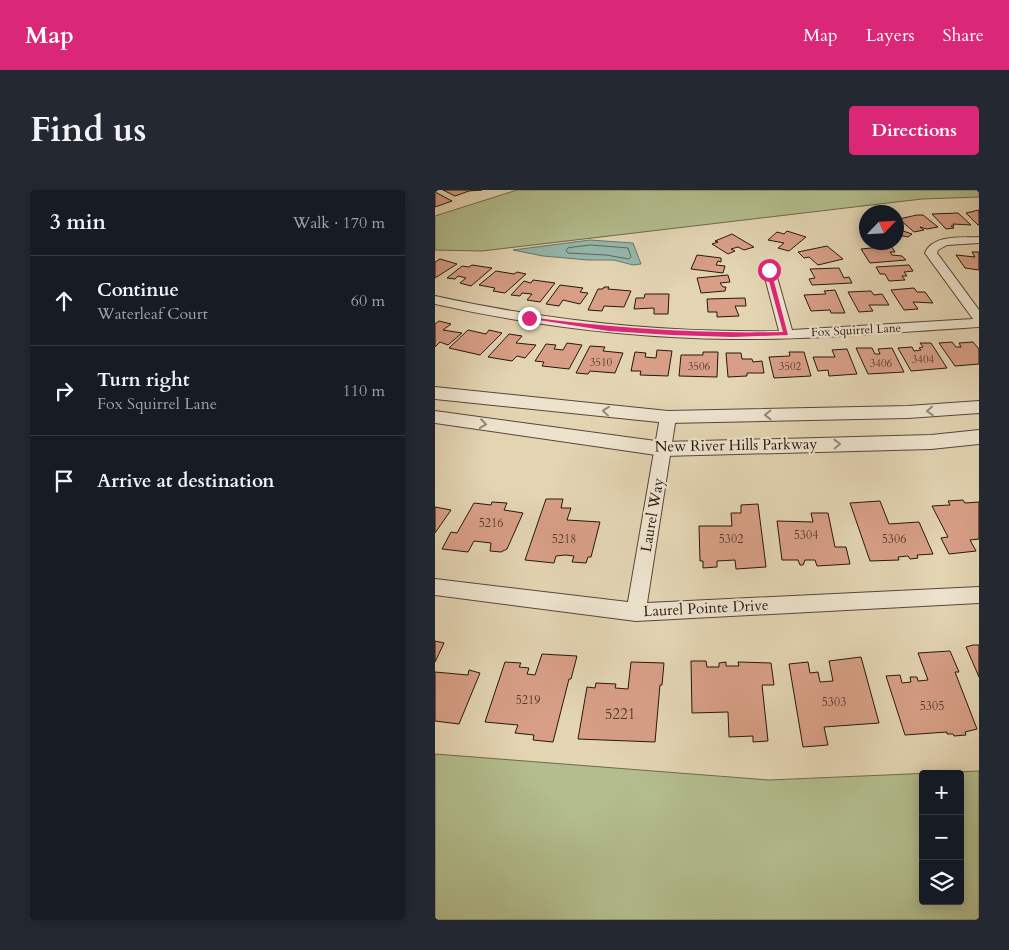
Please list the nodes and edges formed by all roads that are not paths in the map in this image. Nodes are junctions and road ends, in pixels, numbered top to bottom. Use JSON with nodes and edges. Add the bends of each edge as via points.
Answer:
{"nodes":[{"id":1,"x":979,"y":240,"type":"edge"},
{"id":2,"x":769,"y":270,"type":"dead end"},
{"id":3,"x":435,"y":300,"type":"edge"},
{"id":4,"x":979,"y":321,"type":"edge"},
{"id":5,"x":786,"y":334,"type":"junction"},
{"id":6,"x":435,"y":393,"type":"edge"},
{"id":7,"x":979,"y":407,"type":"edge"},
{"id":8,"x":435,"y":417,"type":"edge"},
{"id":9,"x":668,"y":418,"type":"junction"},
{"id":10,"x":979,"y":437,"type":"edge"},
{"id":11,"x":663,"y":449,"type":"junction"},
{"id":12,"x":435,"y":587,"type":"edge"},
{"id":13,"x":979,"y":595,"type":"edge"},
{"id":14,"x":636,"y":612,"type":"junction"}],
"edges":[{"from":1,"to":4,"type":"street","via":[[945,242],[938,244],[931,253]]},
{"from":2,"to":5,"type":"street"},
{"from":3,"to":5,"type":"street","name":"Fox Squirrel Lane","via":[[609,329]]},
{"from":4,"to":5,"type":"street","name":"Fox Squirrel Lane"},
{"from":9,"to":6,"type":"street","name":"New River Hills Parkway","one_way":true},
{"from":7,"to":9,"type":"street","name":"New River Hills Parkway","one_way":true},
{"from":8,"to":11,"type":"street","name":"New River Hills Parkway","one_way":true},
{"from":9,"to":11,"type":"street","name":"Laurel Way"},
{"from":11,"to":10,"type":"street","name":"New River Hills Parkway","one_way":true,"via":[[931,442]]},
{"from":11,"to":14,"type":"street","name":"Laurel Way"},
{"from":12,"to":14,"type":"street","name":"Laurel Pointe Drive"},
{"from":13,"to":14,"type":"street","name":"Laurel Pointe Drive"}]}
